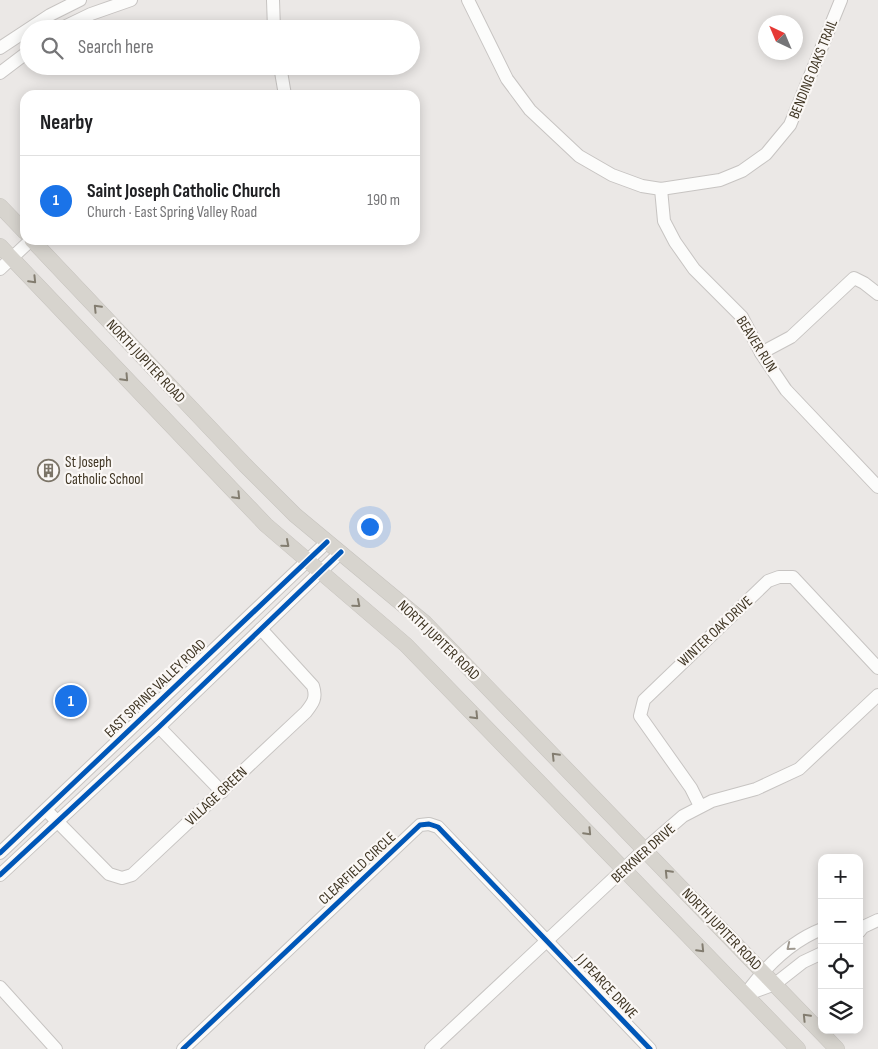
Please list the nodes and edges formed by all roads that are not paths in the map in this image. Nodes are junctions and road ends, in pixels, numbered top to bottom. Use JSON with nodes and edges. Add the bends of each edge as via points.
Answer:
{"nodes":[{"id":1,"x":80,"y":0,"type":"edge"},
{"id":2,"x":87,"y":0,"type":"edge"},
{"id":3,"x":131,"y":0,"type":"edge"},
{"id":4,"x":273,"y":0,"type":"edge"},
{"id":5,"x":468,"y":0,"type":"edge"},
{"id":6,"x":841,"y":0,"type":"edge"},
{"id":7,"x":91,"y":14,"type":"junction"},
{"id":8,"x":42,"y":20,"type":"edge"},
{"id":9,"x":79,"y":20,"type":"edge"},
{"id":10,"x":274,"y":20,"type":"edge"},
{"id":11,"x":20,"y":35,"type":"edge"},
{"id":12,"x":0,"y":48,"type":"edge"},
{"id":13,"x":20,"y":58,"type":"edge"},
{"id":14,"x":0,"y":73,"type":"edge"},
{"id":15,"x":282,"y":75,"type":"edge"},
{"id":16,"x":284,"y":90,"type":"edge"},
{"id":17,"x":660,"y":189,"type":"junction"},
{"id":18,"x":0,"y":206,"type":"edge"},
{"id":19,"x":20,"y":227,"type":"edge"},
{"id":20,"x":26,"y":245,"type":"edge"},
{"id":21,"x":37,"y":245,"type":"edge"},
{"id":22,"x":0,"y":246,"type":"edge"},
{"id":23,"x":12,"y":258,"type":"junction"},
{"id":24,"x":0,"y":269,"type":"edge"},
{"id":25,"x":878,"y":294,"type":"edge"},
{"id":26,"x":111,"y":324,"type":"junction"},
{"id":27,"x":92,"y":343,"type":"junction"},
{"id":28,"x":760,"y":353,"type":"junction"},
{"id":29,"x":210,"y":428,"type":"junction"},
{"id":30,"x":190,"y":447,"type":"junction"},
{"id":31,"x":878,"y":487,"type":"edge"},
{"id":32,"x":327,"y":542,"type":"junction"},
{"id":33,"x":341,"y":552,"type":"junction"},
{"id":34,"x":307,"y":562,"type":"junction"},
{"id":35,"x":320,"y":572,"type":"junction"},
{"id":36,"x":261,"y":629,"type":"junction"},
{"id":37,"x":878,"y":668,"type":"edge"},
{"id":38,"x":878,"y":695,"type":"edge"},
{"id":39,"x":159,"y":727,"type":"junction"},
{"id":40,"x":222,"y":792,"type":"junction"},
{"id":41,"x":700,"y":806,"type":"junction"},
{"id":42,"x":46,"y":810,"type":"junction"},
{"id":43,"x":56,"y":822,"type":"junction"},
{"id":44,"x":644,"y":848,"type":"junction"},
{"id":45,"x":0,"y":853,"type":"edge"},
{"id":46,"x":624,"y":869,"type":"junction"},
{"id":47,"x":0,"y":875,"type":"edge"},
{"id":48,"x":878,"y":920,"type":"edge"},
{"id":49,"x":863,"y":927,"type":"edge"},
{"id":50,"x":818,"y":931,"type":"edge"},
{"id":51,"x":546,"y":940,"type":"junction"},
{"id":52,"x":818,"y":955,"type":"edge"},
{"id":53,"x":762,"y":971,"type":"junction"},
{"id":54,"x":775,"y":984,"type":"junction"},
{"id":55,"x":0,"y":986,"type":"edge"},
{"id":56,"x":744,"y":995,"type":"junction"},
{"id":57,"x":56,"y":1049,"type":"edge"},
{"id":58,"x":183,"y":1049,"type":"edge"},
{"id":59,"x":431,"y":1049,"type":"edge"},
{"id":60,"x":650,"y":1049,"type":"edge"},
{"id":61,"x":798,"y":1049,"type":"edge"},
{"id":62,"x":837,"y":1049,"type":"edge"}],
"edges":[{"from":1,"to":8,"type":"street"},
{"from":2,"to":7,"type":"street"},
{"from":3,"to":7,"type":"street"},
{"from":4,"to":10,"type":"street"},
{"from":5,"to":17,"type":"street","name":"BENDING OAKS TRAIL","via":[[507,79],[530,110],[579,156],[612,175]]},
{"from":6,"to":17,"type":"street","name":"BENDING OAKS TRAIL","via":[[790,125],[766,154],[742,171],[720,180]]},
{"from":7,"to":9,"type":"street"},
{"from":11,"to":12,"type":"street"},
{"from":13,"to":14,"type":"street"},
{"from":15,"to":16,"type":"street"},
{"from":17,"to":28,"type":"street","name":"BEAVER RUN","via":[[664,221],[675,242],[694,269],[742,317]]},
{"from":18,"to":19,"type":"main road"},
{"from":20,"to":23,"type":"street"},
{"from":26,"to":21,"type":"main road","name":"NORTH JUPITER ROAD","one_way":true},
{"from":22,"to":23,"type":"main road","name":"NORTH JUPITER ROAD"},
{"from":23,"to":24,"type":"street"},
{"from":23,"to":27,"type":"main road","name":"NORTH JUPITER ROAD","one_way":true},
{"from":25,"to":28,"type":"street","via":[[854,278],[791,337]]},
{"from":26,"to":27,"type":"main road"},
{"from":26,"to":29,"type":"main road","name":"NORTH JUPITER ROAD"},
{"from":27,"to":30,"type":"main road","name":"NORTH JUPITER ROAD","one_way":true},
{"from":28,"to":31,"type":"street","name":"BEAVER RUN","via":[[786,390]]},
{"from":29,"to":30,"type":"main road"},
{"from":29,"to":32,"type":"main road","name":"NORTH JUPITER ROAD","via":[[295,515]]},
{"from":30,"to":34,"type":"main road","name":"NORTH JUPITER ROAD","one_way":true,"via":[[266,526]]},
{"from":32,"to":33,"type":"main road","name":"NORTH JUPITER ROAD"},
{"from":32,"to":34,"type":"street","name":"EAST SPRING VALLEY ROAD"},
{"from":33,"to":35,"type":"street","name":"EAST SPRING VALLEY ROAD"},
{"from":44,"to":33,"type":"main road","name":"NORTH JUPITER ROAD","one_way":true,"via":[[425,623]]},
{"from":34,"to":35,"type":"main road","name":"NORTH JUPITER ROAD"},
{"from":34,"to":42,"type":"street","name":"EAST SPRING VALLEY ROAD"},
{"from":35,"to":36,"type":"street","name":"EAST SPRING VALLEY ROAD"},
{"from":35,"to":46,"type":"main road","name":"NORTH JUPITER ROAD","one_way":true,"via":[[406,645]]},
{"from":36,"to":39,"type":"street","name":"EAST SPRING VALLEY ROAD"},
{"from":36,"to":40,"type":"street","name":"VILLAGE GREEN","via":[[312,686],[315,694],[306,712]]},
{"from":37,"to":41,"type":"street","name":"WINTER OAK DRIVE","via":[[793,577],[768,581],[644,700],[640,716]]},
{"from":38,"to":41,"type":"street","name":"BERKNER DRIVE","via":[[799,769],[756,788]]},
{"from":39,"to":40,"type":"street"},
{"from":39,"to":43,"type":"street","name":"EAST SPRING VALLEY ROAD"},
{"from":40,"to":43,"type":"street","name":"VILLAGE GREEN","via":[[132,875],[122,878],[109,874]]},
{"from":41,"to":44,"type":"street","name":"BERKNER DRIVE"},
{"from":42,"to":43,"type":"street","name":"VILLAGE GREEN"},
{"from":42,"to":45,"type":"street","name":"EAST SPRING VALLEY ROAD"},
{"from":43,"to":47,"type":"street","name":"EAST SPRING VALLEY ROAD"},
{"from":44,"to":46,"type":"street","name":"BERKNER DRIVE"},
{"from":53,"to":44,"type":"main road","name":"NORTH JUPITER ROAD","one_way":true},
{"from":46,"to":51,"type":"street","name":"BERKNER DRIVE"},
{"from":46,"to":56,"type":"main road","name":"NORTH JUPITER ROAD","one_way":true},
{"from":48,"to":49,"type":"street"},
{"from":50,"to":53,"type":"street","one_way":true,"via":[[792,944]]},
{"from":51,"to":58,"type":"street","name":"CLEARFIELD CIRCLE","via":[[438,827],[420,825]]},
{"from":51,"to":59,"type":"street","name":"BERKNER DRIVE"},
{"from":51,"to":60,"type":"street","name":"J J PEARCE DRIVE"},
{"from":52,"to":54,"type":"street","via":[[803,962]]},
{"from":53,"to":54,"type":"main road","name":"NORTH JUPITER ROAD"},
{"from":53,"to":56,"type":"street"},
{"from":54,"to":56,"type":"street"},
{"from":62,"to":54,"type":"main road","name":"NORTH JUPITER ROAD","one_way":true},
{"from":55,"to":57,"type":"street"},
{"from":56,"to":61,"type":"main road","name":"NORTH JUPITER ROAD"}]}
